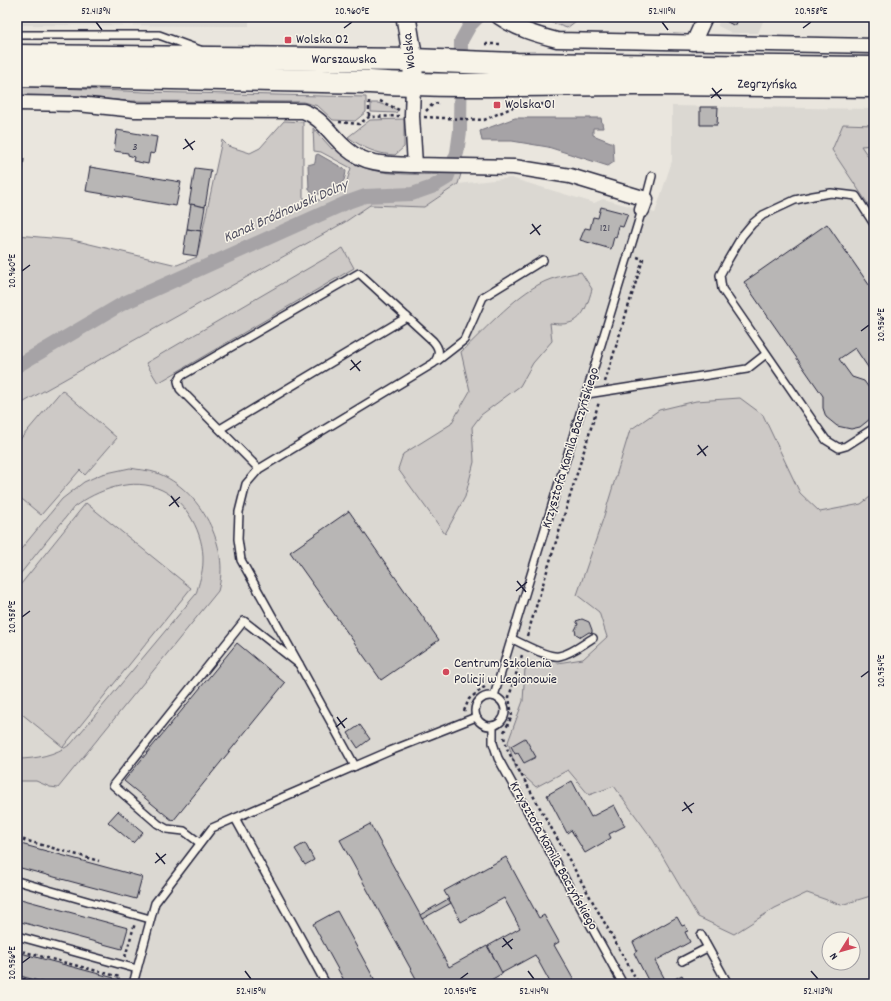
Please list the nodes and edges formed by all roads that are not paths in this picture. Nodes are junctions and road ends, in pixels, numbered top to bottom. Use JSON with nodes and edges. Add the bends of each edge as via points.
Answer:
{"nodes":[{"id":1,"x":406,"y":17,"type":"edge"},
{"id":2,"x":706,"y":17,"type":"edge"},
{"id":3,"x":500,"y":18,"type":"edge"},
{"id":4,"x":17,"y":35,"type":"edge"},
{"id":5,"x":694,"y":43,"type":"junction"},
{"id":6,"x":874,"y":46,"type":"edge"},
{"id":7,"x":17,"y":56,"type":"edge"},
{"id":8,"x":224,"y":59,"type":"junction"},
{"id":9,"x":413,"y":60,"type":"junction"},
{"id":10,"x":874,"y":68,"type":"edge"},
{"id":11,"x":17,"y":75,"type":"edge"},
{"id":12,"x":665,"y":75,"type":"junction"},
{"id":13,"x":413,"y":85,"type":"junction"},
{"id":14,"x":874,"y":86,"type":"edge"},
{"id":15,"x":17,"y":103,"type":"edge"},
{"id":16,"x":415,"y":165,"type":"junction"},
{"id":17,"x":652,"y":176,"type":"dead end"},
{"id":18,"x":644,"y":204,"type":"junction"},
{"id":19,"x":874,"y":224,"type":"edge"},
{"id":20,"x":543,"y":260,"type":"dead end"},
{"id":21,"x":407,"y":318,"type":"junction"},
{"id":22,"x":766,"y":354,"type":"junction"},
{"id":23,"x":434,"y":363,"type":"junction"},
{"id":24,"x":587,"y":394,"type":"junction"},
{"id":25,"x":874,"y":428,"type":"edge"},
{"id":26,"x":220,"y":429,"type":"junction"},
{"id":27,"x":259,"y":469,"type":"junction"},
{"id":28,"x":593,"y":638,"type":"dead end"},
{"id":29,"x":512,"y":639,"type":"junction"},
{"id":30,"x":298,"y":664,"type":"junction"},
{"id":31,"x":494,"y":696,"type":"junction"},
{"id":32,"x":476,"y":717,"type":"junction"},
{"id":33,"x":493,"y":726,"type":"junction"},
{"id":34,"x":355,"y":766,"type":"junction"},
{"id":35,"x":235,"y":818,"type":"junction"},
{"id":36,"x":200,"y":842,"type":"junction"},
{"id":37,"x":17,"y":881,"type":"edge"},
{"id":38,"x":150,"y":919,"type":"junction"},
{"id":39,"x":701,"y":935,"type":"dead end"},
{"id":40,"x":17,"y":936,"type":"edge"},
{"id":41,"x":707,"y":948,"type":"junction"},
{"id":42,"x":682,"y":961,"type":"dead end"},
{"id":43,"x":137,"y":969,"type":"junction"},
{"id":44,"x":133,"y":984,"type":"edge"},
{"id":45,"x":326,"y":984,"type":"edge"},
{"id":46,"x":623,"y":984,"type":"edge"},
{"id":47,"x":728,"y":984,"type":"edge"}],
"edges":[{"from":1,"to":9,"type":"street","name":"Wolska"},
{"from":2,"to":5,"type":"street"},
{"from":3,"to":5,"type":"street","via":[[538,35],[557,40]]},
{"from":4,"to":8,"type":"lane","via":[[159,35]]},
{"from":5,"to":6,"type":"street"},
{"from":7,"to":8,"type":"main road","name":"Warszawska"},
{"from":8,"to":9,"type":"main road","name":"Warszawska"},
{"from":9,"to":12,"type":"main road","name":"Warszawska"},
{"from":9,"to":13,"type":"street","name":"Wolska"},
{"from":10,"to":12,"type":"main road","name":"Zegrzyńska"},
{"from":11,"to":13,"type":"main road","name":"Warszawska"},
{"from":12,"to":13,"type":"main road","name":"Warszawska","via":[[481,86],[442,94]]},
{"from":12,"to":14,"type":"main road","name":"Zegrzyńska"},
{"from":13,"to":16,"type":"street","via":[[416,116]]},
{"from":15,"to":16,"type":"street","via":[[78,104],[135,110],[303,111],[321,121],[347,150],[364,159],[376,163]]},
{"from":16,"to":18,"type":"street","via":[[514,167],[570,176]]},
{"from":17,"to":18,"type":"lane","name":"Krzysztofa Kamila Baczyńskiego"},
{"from":18,"to":24,"type":"lane","name":"Krzysztofa Kamila Baczyńskiego"},
{"from":19,"to":22,"type":"lane","via":[[856,196],[831,193],[779,206],[752,224],[742,236],[720,275],[722,289]]},
{"from":20,"to":23,"type":"lane","via":[[483,297],[464,340]]},
{"from":21,"to":23,"type":"lane","via":[[438,347],[439,355]]},
{"from":21,"to":26,"type":"lane"},
{"from":21,"to":26,"type":"lane","via":[[359,273],[181,376],[178,381],[180,389]]},
{"from":22,"to":24,"type":"lane","via":[[747,369]]},
{"from":22,"to":25,"type":"lane","via":[[826,440],[833,445],[839,448],[846,446]]},
{"from":23,"to":27,"type":"lane"},
{"from":24,"to":29,"type":"lane","name":"Krzysztofa Kamila Baczyńskiego"},
{"from":26,"to":27,"type":"lane"},
{"from":27,"to":30,"type":"lane","via":[[246,484],[239,512],[238,539],[242,560]]},
{"from":28,"to":29,"type":"lane","via":[[559,656],[549,655]]},
{"from":29,"to":31,"type":"lane","name":"Krzysztofa Kamila Baczyńskiego"},
{"from":30,"to":34,"type":"lane"},
{"from":30,"to":36,"type":"lane","via":[[244,621],[113,786],[158,824],[167,829],[184,831]]},
{"from":31,"to":32,"type":"lane","via":[[484,696],[477,702]]},
{"from":31,"to":33,"type":"lane","via":[[503,703],[505,714],[503,719]]},
{"from":32,"to":33,"type":"lane","via":[[483,724]]},
{"from":32,"to":34,"type":"lane"},
{"from":33,"to":46,"type":"lane","name":"Krzysztofa Kamila Baczyńskiego","via":[[493,743],[498,758]]},
{"from":34,"to":35,"type":"lane"},
{"from":35,"to":36,"type":"lane","via":[[212,828]]},
{"from":35,"to":45,"type":"lane"},
{"from":36,"to":38,"type":"lane","via":[[159,897]]},
{"from":37,"to":38,"type":"lane"},
{"from":38,"to":43,"type":"lane"},
{"from":39,"to":41,"type":"lane"},
{"from":40,"to":43,"type":"lane"},
{"from":41,"to":42,"type":"lane"},
{"from":41,"to":47,"type":"lane"},
{"from":43,"to":44,"type":"lane"}]}
